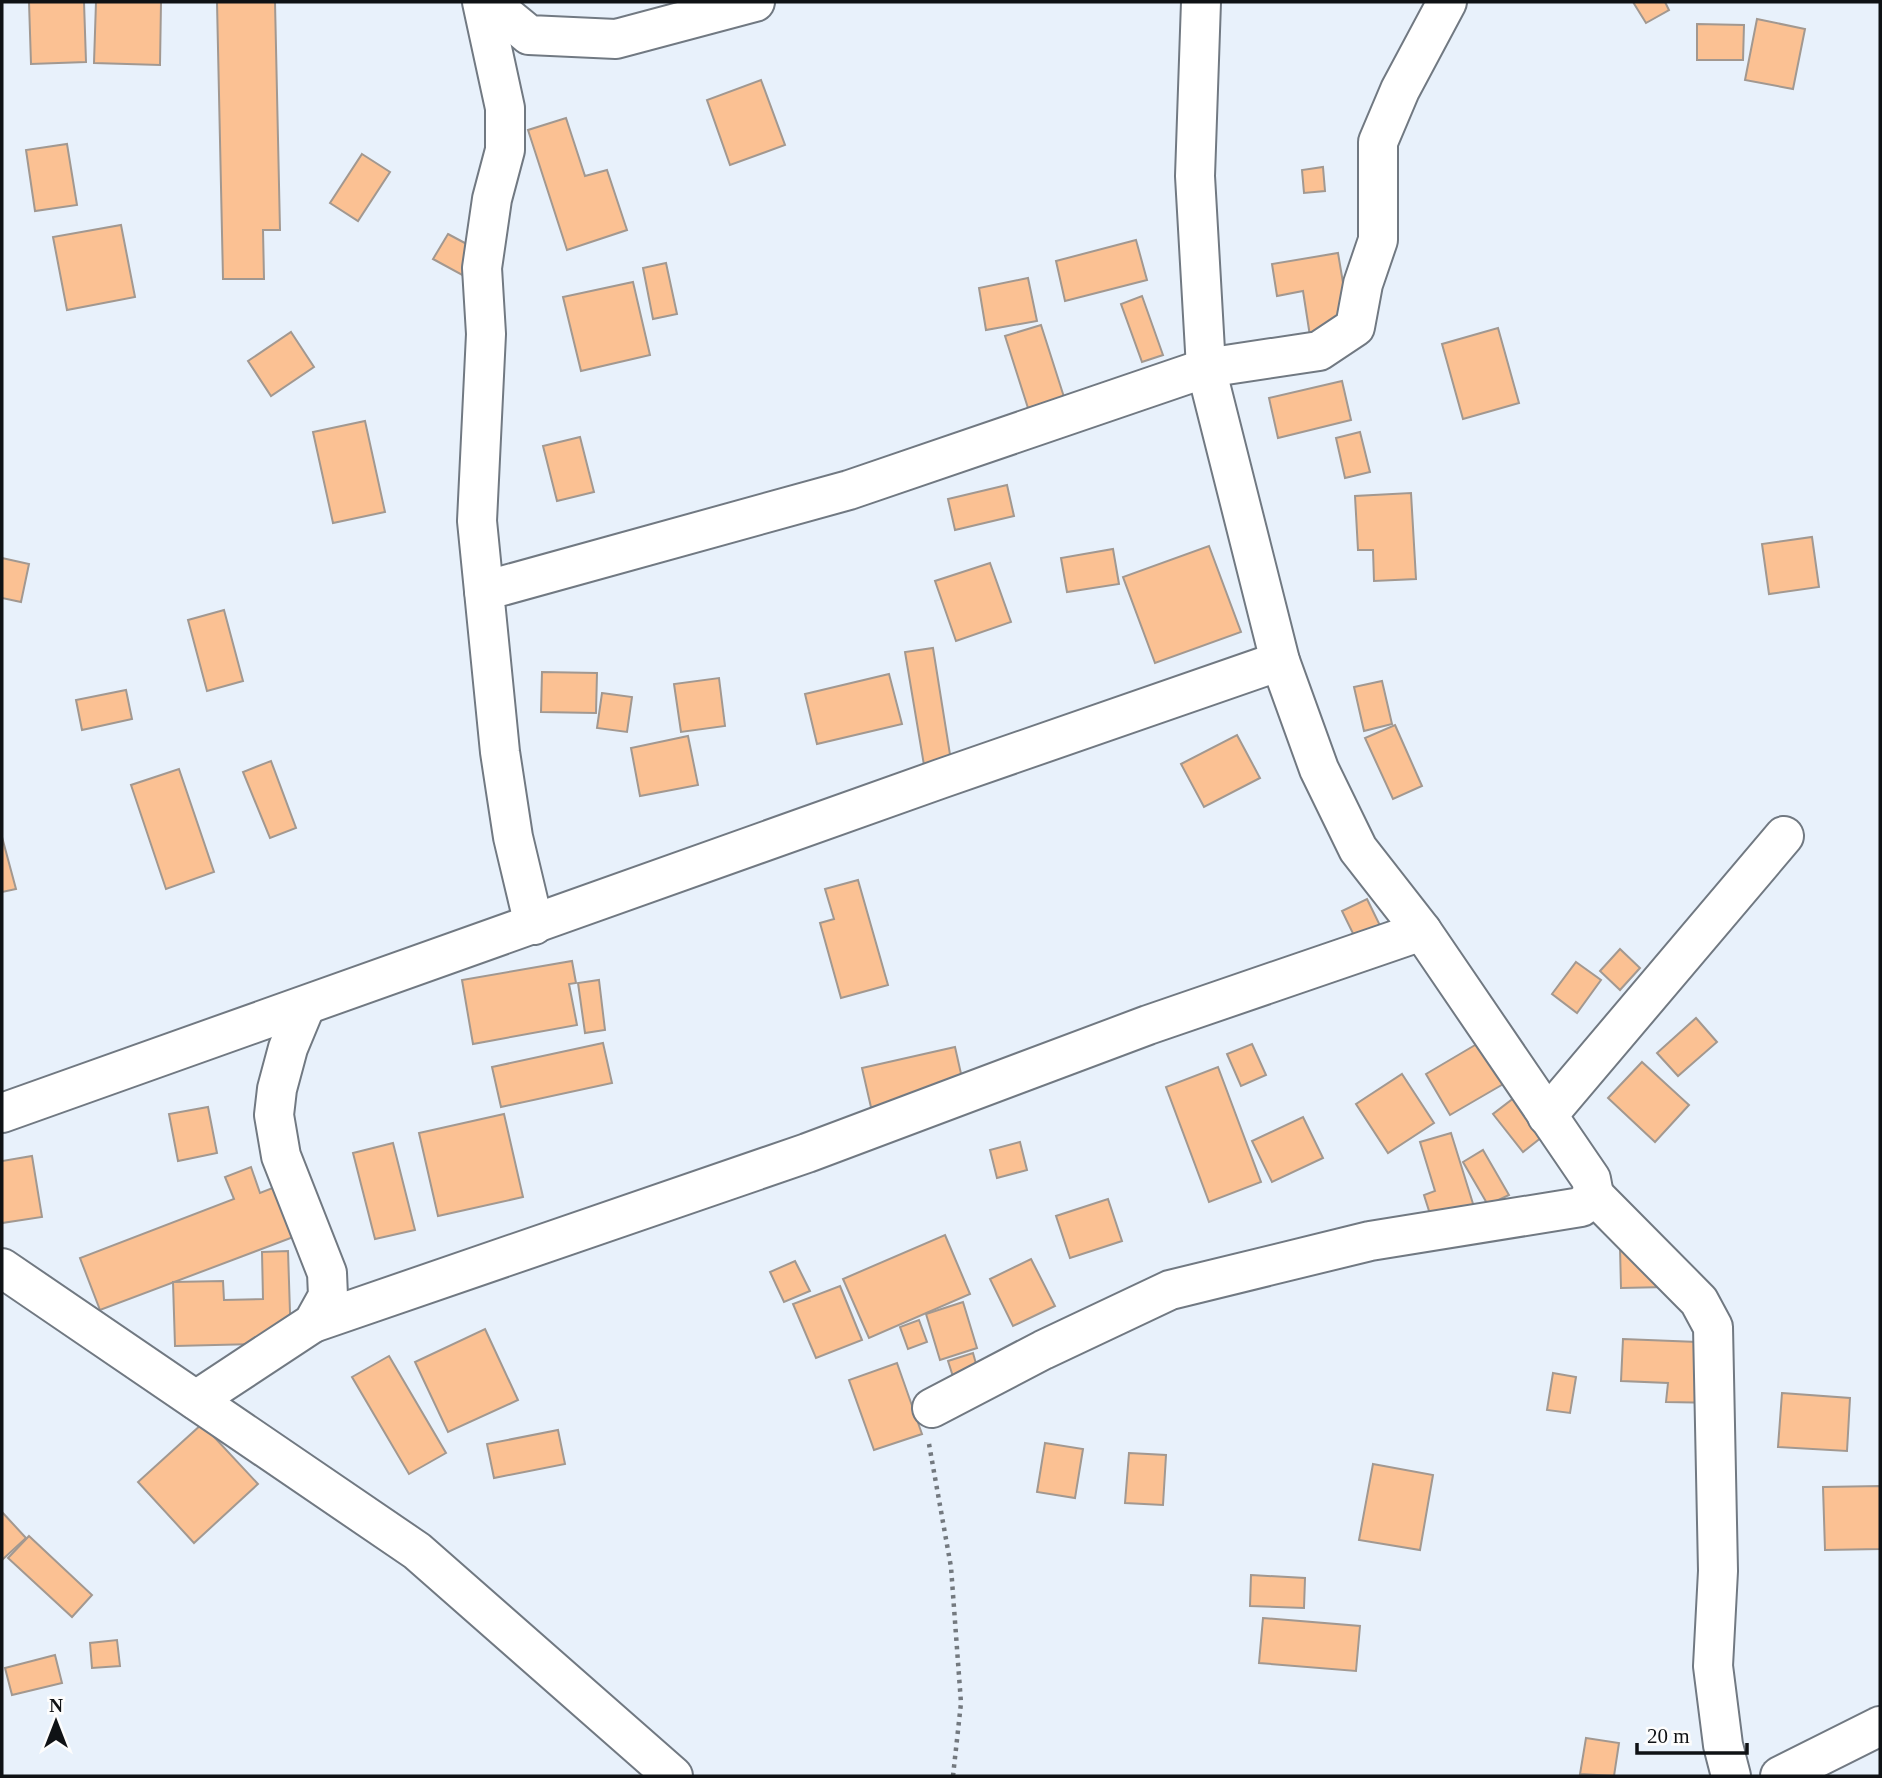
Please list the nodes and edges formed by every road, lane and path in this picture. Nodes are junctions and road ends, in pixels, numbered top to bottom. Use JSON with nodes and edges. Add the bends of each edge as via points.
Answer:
{"nodes":[{"id":1,"x":482,"y":2,"type":"edge"},
{"id":2,"x":489,"y":2,"type":"edge"},
{"id":3,"x":755,"y":2,"type":"edge"},
{"id":4,"x":1201,"y":2,"type":"edge"},
{"id":5,"x":1447,"y":2,"type":"edge"},
{"id":6,"x":1206,"y":368,"type":"junction"},
{"id":7,"x":484,"y":591,"type":"junction"},
{"id":8,"x":1280,"y":661,"type":"junction"},
{"id":9,"x":1784,"y":836,"type":"dead end"},
{"id":10,"x":534,"y":925,"type":"junction"},
{"id":11,"x":1422,"y":931,"type":"junction"},
{"id":12,"x":305,"y":1007,"type":"junction"},
{"id":13,"x":2,"y":1113,"type":"edge"},
{"id":14,"x":1547,"y":1116,"type":"junction"},
{"id":15,"x":1594,"y":1195,"type":"junction"},
{"id":16,"x":2,"y":1268,"type":"edge"},
{"id":17,"x":313,"y":1322,"type":"junction"},
{"id":18,"x":196,"y":1399,"type":"junction"},
{"id":19,"x":932,"y":1408,"type":"joint"},
{"id":20,"x":1880,"y":1727,"type":"edge"},
{"id":21,"x":673,"y":1776,"type":"edge"},
{"id":22,"x":953,"y":1776,"type":"edge"},
{"id":23,"x":1731,"y":1776,"type":"edge"},
{"id":24,"x":1780,"y":1776,"type":"edge"}],
"edges":[{"from":1,"to":7,"type":"street","via":[[505,108],[505,150],[482,268],[486,334],[477,521]]},
{"from":2,"to":3,"type":"street","via":[[529,35],[616,39]]},
{"from":4,"to":6,"type":"street","via":[[1195,176]]},
{"from":5,"to":6,"type":"street","via":[[1378,142],[1378,240],[1355,327],[1319,351]]},
{"from":6,"to":7,"type":"street","via":[[849,490]]},
{"from":6,"to":8,"type":"street"},
{"from":7,"to":10,"type":"street","via":[[500,752],[513,837]]},
{"from":8,"to":10,"type":"street"},
{"from":8,"to":11,"type":"street","via":[[1319,769],[1358,849]]},
{"from":9,"to":14,"type":"street"},
{"from":10,"to":12,"type":"street"},
{"from":11,"to":14,"type":"street"},
{"from":11,"to":17,"type":"street","via":[[1148,1025],[807,1153]]},
{"from":12,"to":13,"type":"street"},
{"from":12,"to":17,"type":"street","via":[[288,1048],[274,1115],[281,1156],[327,1273],[328,1296]]},
{"from":14,"to":15,"type":"street","via":[[1591,1179]]},
{"from":15,"to":19,"type":"street","via":[[1581,1207],[1370,1241],[1170,1290]]},
{"from":15,"to":23,"type":"street","via":[[1699,1301],[1713,1327],[1718,1571],[1713,1666]]},
{"from":16,"to":18,"type":"street"},
{"from":17,"to":18,"type":"street"},
{"from":18,"to":21,"type":"street","via":[[417,1551]]},
{"from":19,"to":22,"type":"path","via":[[926,1424],[951,1567],[961,1703]]},
{"from":20,"to":24,"type":"street"}]}
